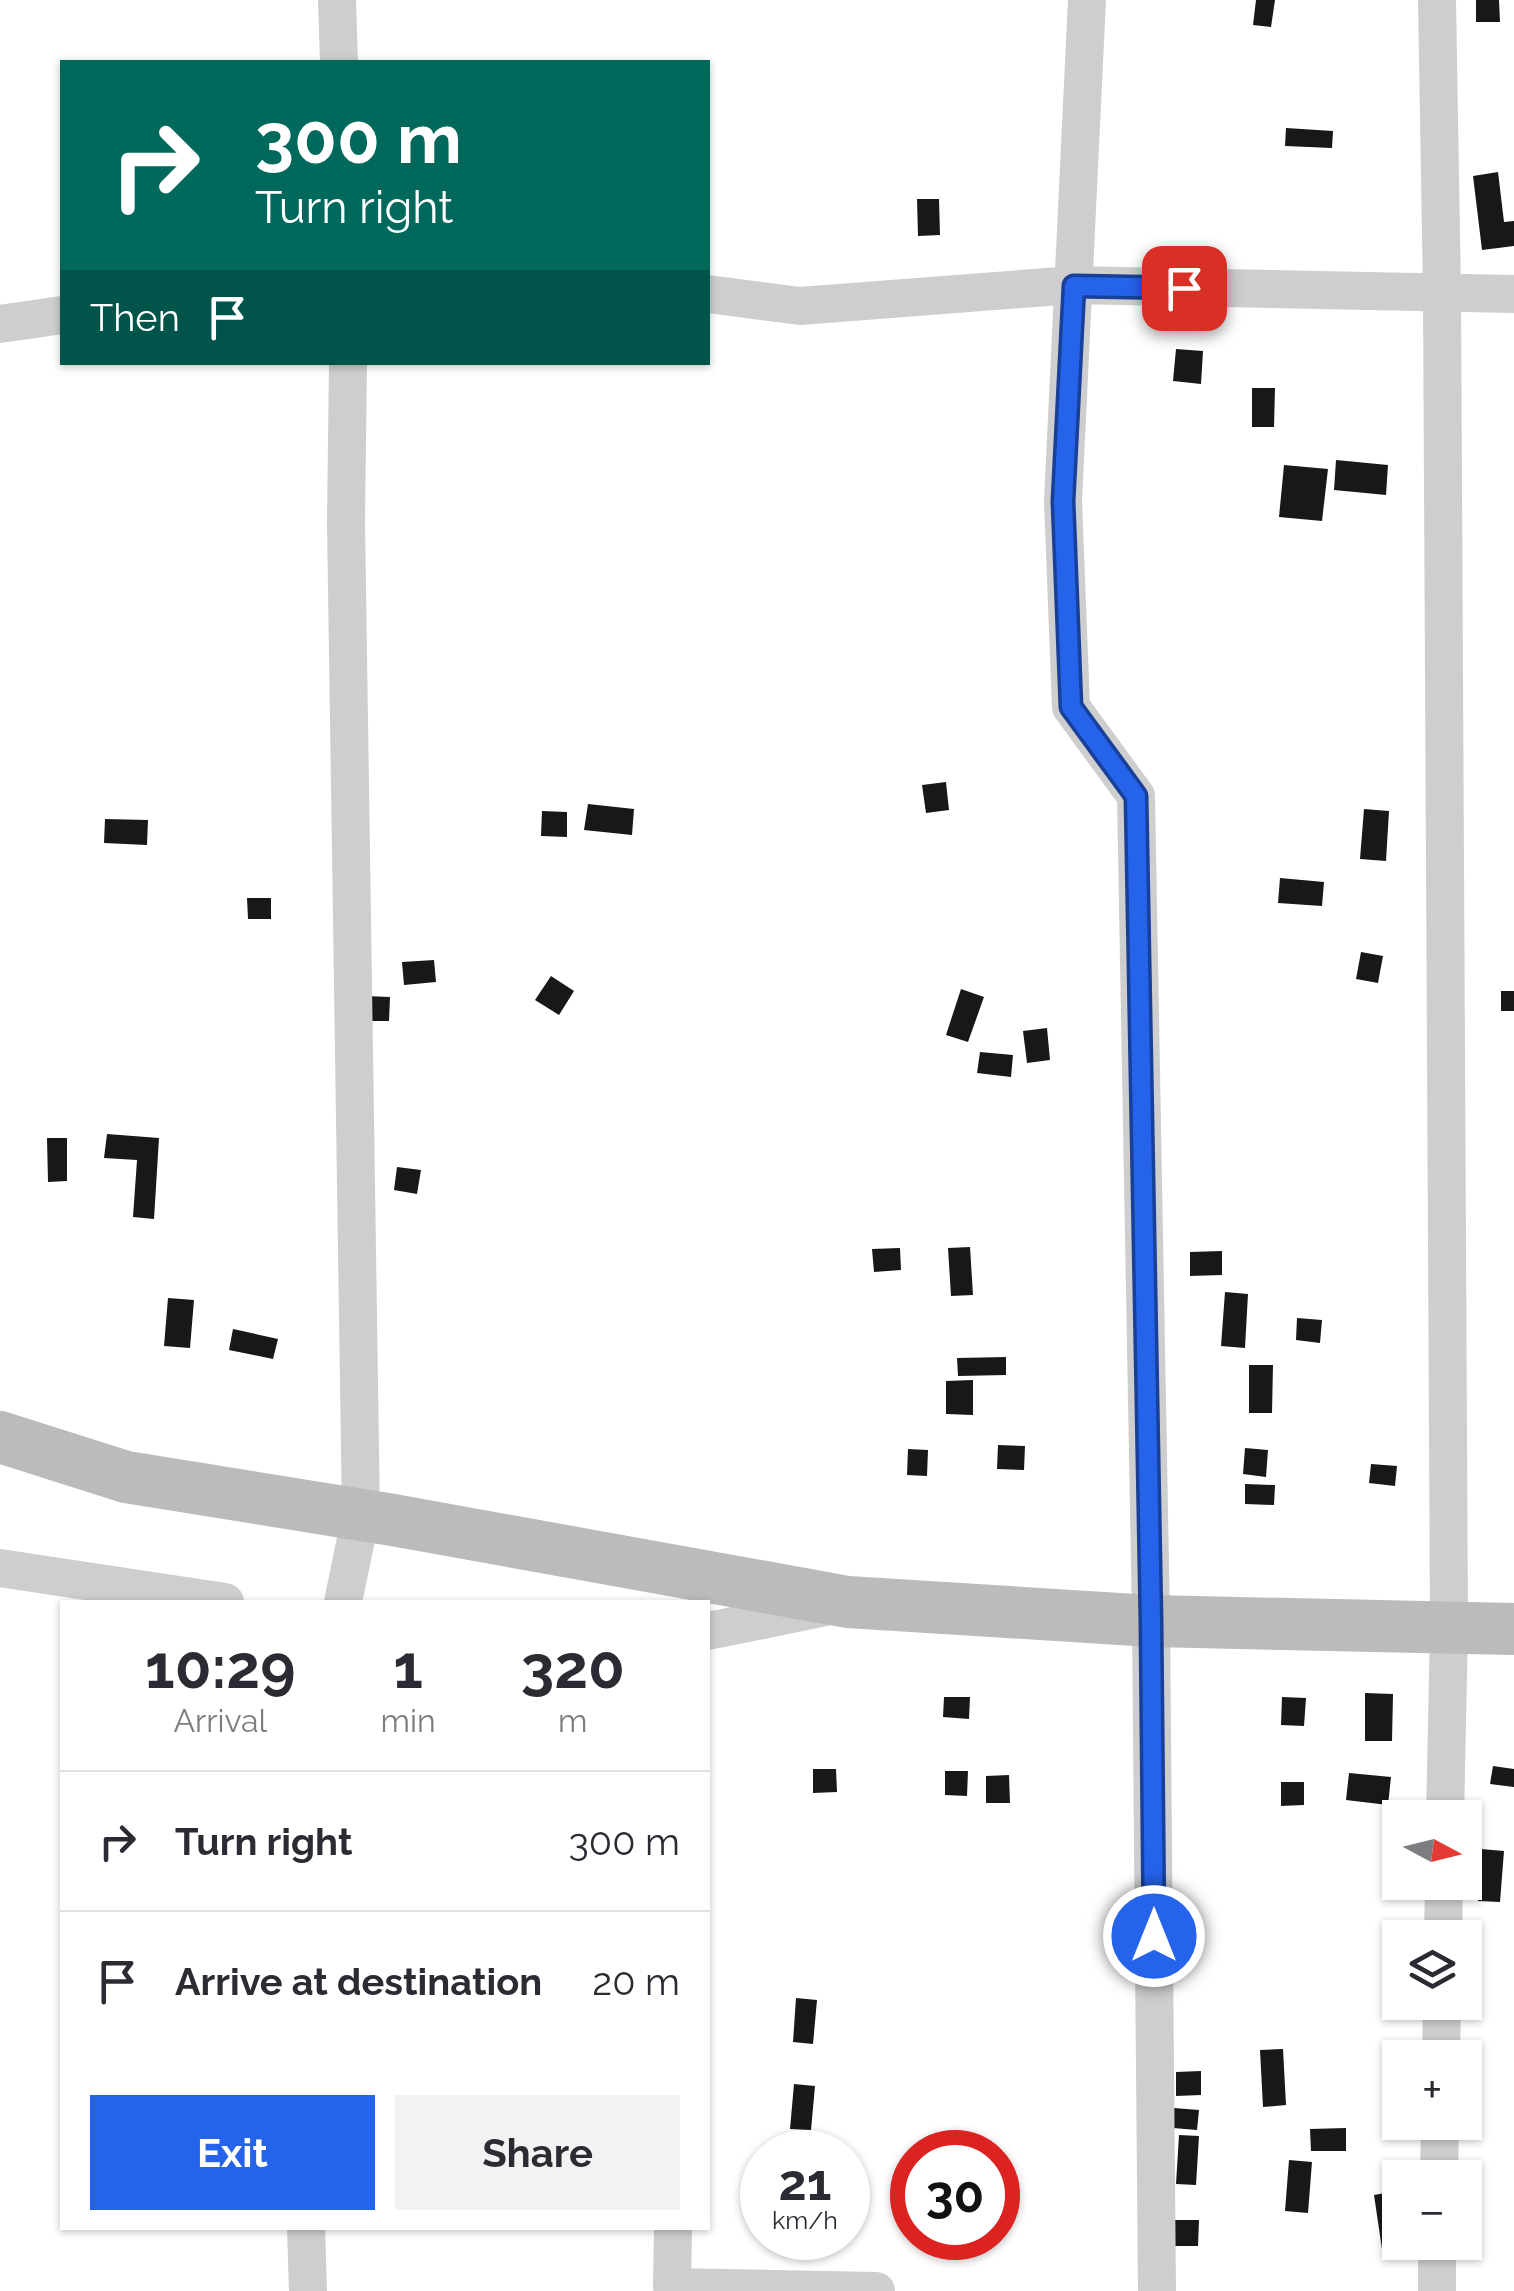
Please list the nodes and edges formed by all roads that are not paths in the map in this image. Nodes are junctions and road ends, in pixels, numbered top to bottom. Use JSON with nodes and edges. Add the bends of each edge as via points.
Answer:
{"nodes":[{"id":1,"x":337,"y":0,"type":"edge"},
{"id":2,"x":1086,"y":0,"type":"edge"},
{"id":3,"x":1437,"y":0,"type":"edge"},
{"id":4,"x":340,"y":60,"type":"edge"},
{"id":5,"x":1074,"y":286,"type":"junction"},
{"id":6,"x":1442,"y":293,"type":"junction"},
{"id":7,"x":710,"y":294,"type":"edge"},
{"id":8,"x":1514,"y":294,"type":"edge"},
{"id":9,"x":60,"y":315,"type":"edge"},
{"id":10,"x":0,"y":324,"type":"edge"},
{"id":11,"x":348,"y":365,"type":"edge"},
{"id":12,"x":0,"y":1437,"type":"edge"},
{"id":13,"x":361,"y":1515,"type":"junction"},
{"id":14,"x":0,"y":1568,"type":"edge"},
{"id":15,"x":211,"y":1600,"type":"edge"},
{"id":16,"x":343,"y":1600,"type":"edge"},
{"id":17,"x":848,"y":1602,"type":"junction"},
{"id":18,"x":1151,"y":1622,"type":"junction"},
{"id":19,"x":1449,"y":1627,"type":"junction"},
{"id":20,"x":1514,"y":1629,"type":"edge"},
{"id":21,"x":710,"y":1631,"type":"edge"},
{"id":22,"x":1446,"y":1800,"type":"edge"},
{"id":23,"x":306,"y":2230,"type":"edge"},
{"id":24,"x":674,"y":2230,"type":"edge"},
{"id":25,"x":1437,"y":2260,"type":"edge"},
{"id":26,"x":674,"y":2289,"type":"edge"},
{"id":27,"x":308,"y":2291,"type":"edge"},
{"id":28,"x":876,"y":2291,"type":"edge"},
{"id":29,"x":1157,"y":2291,"type":"edge"},
{"id":30,"x":1436,"y":2291,"type":"edge"}],
"edges":[{"from":1,"to":4,"type":"street"},
{"from":2,"to":5,"type":"street"},
{"from":3,"to":6,"type":"street"},
{"from":5,"to":6,"type":"street"},
{"from":5,"to":7,"type":"street","via":[[800,306]]},
{"from":5,"to":18,"type":"street","via":[[1063,501],[1071,707],[1136,796]]},
{"from":6,"to":8,"type":"street"},
{"from":6,"to":19,"type":"street"},
{"from":9,"to":10,"type":"street"},
{"from":11,"to":13,"type":"street"},
{"from":12,"to":13,"type":"street","via":[[126,1476]]},
{"from":13,"to":16,"type":"street"},
{"from":13,"to":17,"type":"street"},
{"from":14,"to":15,"type":"street"},
{"from":17,"to":18,"type":"street"},
{"from":17,"to":21,"type":"street"},
{"from":18,"to":19,"type":"street"},
{"from":18,"to":29,"type":"street"},
{"from":19,"to":20,"type":"street"},
{"from":19,"to":22,"type":"street"},
{"from":23,"to":27,"type":"street"},
{"from":24,"to":26,"type":"street"},
{"from":25,"to":30,"type":"street"},
{"from":26,"to":28,"type":"street"}]}
